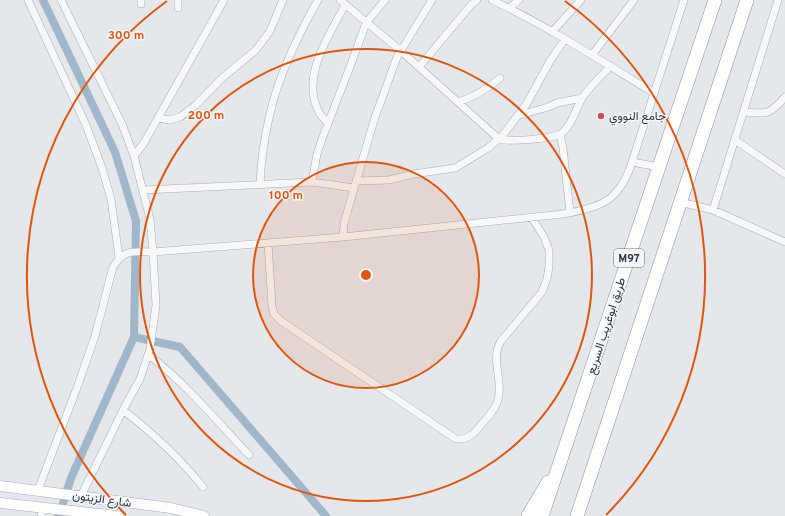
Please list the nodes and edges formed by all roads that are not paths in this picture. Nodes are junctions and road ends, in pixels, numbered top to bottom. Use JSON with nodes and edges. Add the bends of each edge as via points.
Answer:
{"nodes":[{"id":1,"x":28,"y":0,"type":"edge"},
{"id":2,"x":60,"y":0,"type":"edge"},
{"id":3,"x":178,"y":0,"type":"edge"},
{"id":4,"x":224,"y":0,"type":"edge"},
{"id":5,"x":282,"y":0,"type":"edge"},
{"id":6,"x":318,"y":0,"type":"edge"},
{"id":7,"x":385,"y":0,"type":"edge"},
{"id":8,"x":432,"y":0,"type":"edge"},
{"id":9,"x":477,"y":0,"type":"edge"},
{"id":10,"x":492,"y":0,"type":"edge"},
{"id":11,"x":519,"y":0,"type":"edge"},
{"id":12,"x":581,"y":0,"type":"edge"},
{"id":13,"x":634,"y":0,"type":"edge"},
{"id":14,"x":684,"y":0,"type":"edge"},
{"id":15,"x":715,"y":0,"type":"edge"},
{"id":16,"x":747,"y":0,"type":"edge"},
{"id":17,"x":778,"y":0,"type":"edge"},
{"id":18,"x":342,"y":2,"type":"edge"},
{"id":19,"x":178,"y":8,"type":"dead end"},
{"id":20,"x":509,"y":8,"type":"junction"},
{"id":21,"x":366,"y":22,"type":"junction"},
{"id":22,"x":552,"y":32,"type":"junction"},
{"id":23,"x":565,"y":39,"type":"junction"},
{"id":24,"x":401,"y":51,"type":"junction"},
{"id":25,"x":592,"y":55,"type":"junction"},
{"id":26,"x":611,"y":66,"type":"junction"},
{"id":27,"x":419,"y":67,"type":"junction"},
{"id":28,"x":500,"y":78,"type":"dead end"},
{"id":29,"x":654,"y":93,"type":"junction"},
{"id":30,"x":785,"y":97,"type":"edge"},
{"id":31,"x":582,"y":98,"type":"junction"},
{"id":32,"x":458,"y":102,"type":"junction"},
{"id":33,"x":745,"y":112,"type":"junction"},
{"id":34,"x":517,"y":116,"type":"junction"},
{"id":35,"x":158,"y":118,"type":"junction"},
{"id":36,"x":328,"y":123,"type":"junction"},
{"id":37,"x":560,"y":134,"type":"junction"},
{"id":38,"x":499,"y":139,"type":"junction"},
{"id":39,"x":735,"y":140,"type":"junction"},
{"id":40,"x":134,"y":156,"type":"junction"},
{"id":41,"x":632,"y":162,"type":"junction"},
{"id":42,"x":659,"y":167,"type":"junction"},
{"id":43,"x":783,"y":169,"type":"edge"},
{"id":44,"x":312,"y":182,"type":"junction"},
{"id":45,"x":260,"y":184,"type":"junction"},
{"id":46,"x":355,"y":184,"type":"junction"},
{"id":47,"x":143,"y":190,"type":"junction"},
{"id":48,"x":680,"y":202,"type":"junction"},
{"id":49,"x":714,"y":210,"type":"junction"},
{"id":50,"x":570,"y":213,"type":"junction"},
{"id":51,"x":532,"y":218,"type":"junction"},
{"id":52,"x":343,"y":237,"type":"junction"},
{"id":53,"x":785,"y":242,"type":"edge"},
{"id":54,"x":268,"y":243,"type":"junction"},
{"id":55,"x":153,"y":252,"type":"junction"},
{"id":56,"x":119,"y":258,"type":"junction"},
{"id":57,"x":149,"y":355,"type":"junction"},
{"id":58,"x":123,"y":410,"type":"junction"},
{"id":59,"x":249,"y":455,"type":"dead end"},
{"id":60,"x":562,"y":460,"type":"junction"},
{"id":61,"x":0,"y":486,"type":"edge"},
{"id":62,"x":203,"y":487,"type":"dead end"},
{"id":63,"x":22,"y":488,"type":"junction"},
{"id":64,"x":38,"y":490,"type":"junction"},
{"id":65,"x":78,"y":496,"type":"junction"},
{"id":66,"x":0,"y":503,"type":"edge"},
{"id":67,"x":20,"y":505,"type":"junction"},
{"id":68,"x":43,"y":512,"type":"edge"},
{"id":69,"x":92,"y":515,"type":"edge"},
{"id":70,"x":118,"y":516,"type":"edge"},
{"id":71,"x":204,"y":516,"type":"edge"},
{"id":72,"x":528,"y":516,"type":"edge"},
{"id":73,"x":542,"y":516,"type":"edge"},
{"id":74,"x":577,"y":516,"type":"edge"}],
"edges":[{"from":1,"to":56,"type":"street","via":[[86,125],[102,168],[111,199]]},
{"from":2,"to":40,"type":"street","via":[[122,124]]},
{"from":3,"to":19,"type":"street"},
{"from":4,"to":35,"type":"street"},
{"from":5,"to":35,"type":"street","via":[[270,31],[256,50],[180,117],[169,120]]},
{"from":6,"to":45,"type":"street","via":[[291,54],[275,94]]},
{"from":7,"to":21,"type":"street"},
{"from":8,"to":24,"type":"street"},
{"from":9,"to":27,"type":"street"},
{"from":10,"to":20,"type":"street"},
{"from":11,"to":20,"type":"street"},
{"from":12,"to":22,"type":"street"},
{"from":13,"to":25,"type":"street"},
{"from":14,"to":29,"type":"street"},
{"from":15,"to":42,"type":"highway","name":"طريق ابوغريب السريع","number":"M97"},
{"from":16,"to":48,"type":"highway","number":"M97"},
{"from":17,"to":33,"type":"street"},
{"from":18,"to":21,"type":"street"},
{"from":18,"to":36,"type":"street","via":[[322,51],[313,85],[320,114]]},
{"from":20,"to":22,"type":"street"},
{"from":21,"to":24,"type":"street"},
{"from":21,"to":36,"type":"street"},
{"from":22,"to":23,"type":"street"},
{"from":23,"to":25,"type":"street"},
{"from":23,"to":34,"type":"street"},
{"from":24,"to":27,"type":"street"},
{"from":24,"to":46,"type":"street","via":[[375,117]]},
{"from":25,"to":26,"type":"street"},
{"from":26,"to":29,"type":"street"},
{"from":26,"to":31,"type":"street"},
{"from":27,"to":32,"type":"street"},
{"from":28,"to":32,"type":"street","via":[[487,89]]},
{"from":29,"to":41,"type":"street"},
{"from":30,"to":33,"type":"street","via":[[768,113]]},
{"from":31,"to":34,"type":"street","via":[[557,102],[548,108]]},
{"from":31,"to":37,"type":"street","via":[[567,127]]},
{"from":32,"to":38,"type":"street"},
{"from":33,"to":39,"type":"street"},
{"from":34,"to":38,"type":"street"},
{"from":35,"to":40,"type":"street"},
{"from":36,"to":44,"type":"street","via":[[317,154]]},
{"from":37,"to":38,"type":"street","via":[[506,141]]},
{"from":37,"to":50,"type":"street"},
{"from":38,"to":46,"type":"street","via":[[455,168]]},
{"from":39,"to":43,"type":"street"},
{"from":39,"to":49,"type":"street"},
{"from":40,"to":47,"type":"street"},
{"from":41,"to":42,"type":"street"},
{"from":41,"to":50,"type":"street","via":[[626,180],[609,199],[598,206]]},
{"from":42,"to":60,"type":"highway","name":"طريق ابوغريب السريع","number":"M97"},
{"from":44,"to":45,"type":"street"},
{"from":44,"to":46,"type":"street"},
{"from":45,"to":47,"type":"street"},
{"from":46,"to":52,"type":"street"},
{"from":47,"to":55,"type":"street","via":[[150,219]]},
{"from":48,"to":49,"type":"street"},
{"from":48,"to":74,"type":"highway","number":"M97"},
{"from":49,"to":53,"type":"street"},
{"from":50,"to":51,"type":"street"},
{"from":51,"to":52,"type":"street"},
{"from":51,"to":54,"type":"street","via":[[549,250],[547,279],[542,292],[497,347],[500,388],[496,406],[476,431],[463,440],[456,439],[274,314]]},
{"from":52,"to":54,"type":"street"},
{"from":54,"to":55,"type":"street"},
{"from":55,"to":56,"type":"street","via":[[129,252]]},
{"from":55,"to":57,"type":"street","via":[[156,305]]},
{"from":56,"to":64,"type":"street","via":[[113,267],[83,371]]},
{"from":57,"to":58,"type":"street","via":[[140,379]]},
{"from":57,"to":59,"type":"street","via":[[198,401]]},
{"from":58,"to":62,"type":"street","via":[[166,446]]},
{"from":58,"to":65,"type":"street"},
{"from":60,"to":72,"type":"highway"},
{"from":60,"to":73,"type":"highway","name":"طريق ابوغريب السريع","number":"M97"},
{"from":61,"to":63,"type":"main road","name":"شارع الزيتون"},
{"from":63,"to":64,"type":"main road","name":"شارع الزيتون"},
{"from":63,"to":67,"type":"main road"},
{"from":64,"to":65,"type":"main road","name":"شارع الزيتون"},
{"from":65,"to":71,"type":"main road","name":"شارع الزيتون","via":[[171,508]]},
{"from":66,"to":67,"type":"main road","name":"شارع الزيتون"},
{"from":67,"to":68,"type":"main road","name":"شارع الزيتون"},
{"from":68,"to":69,"type":"main road","name":"شارع الزيتون","via":[[57,509]]},
{"from":69,"to":70,"type":"main road","name":"شارع الزيتون"}]}
